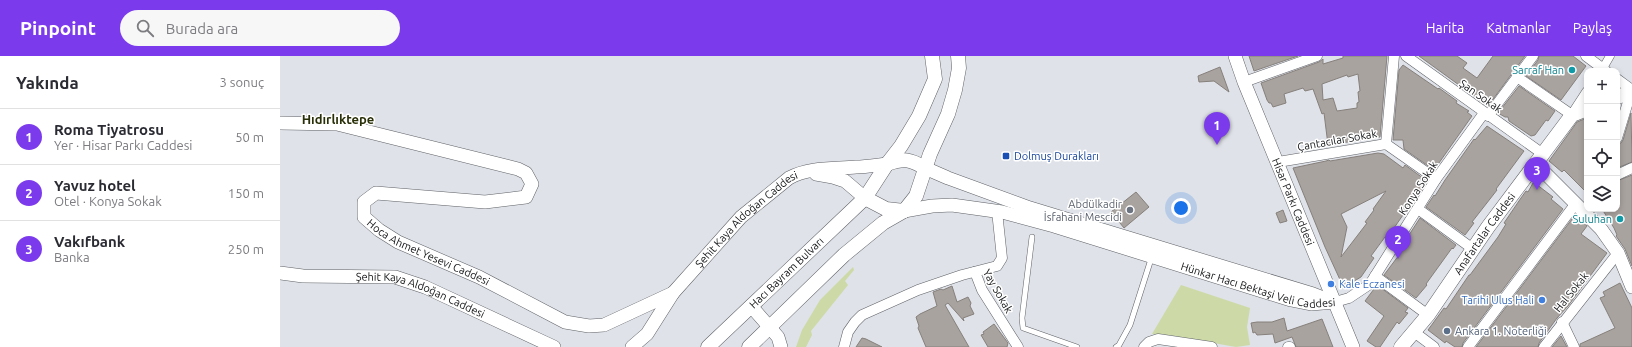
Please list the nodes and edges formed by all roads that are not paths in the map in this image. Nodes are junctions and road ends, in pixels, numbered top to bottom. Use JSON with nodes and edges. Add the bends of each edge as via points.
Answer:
{"nodes":[{"id":1,"x":932,"y":56,"type":"edge"},
{"id":2,"x":958,"y":56,"type":"edge"},
{"id":3,"x":1235,"y":56,"type":"edge"},
{"id":4,"x":1318,"y":56,"type":"edge"},
{"id":5,"x":1394,"y":56,"type":"edge"},
{"id":6,"x":1406,"y":56,"type":"edge"},
{"id":7,"x":1533,"y":56,"type":"edge"},
{"id":8,"x":1586,"y":56,"type":"edge"},
{"id":9,"x":1610,"y":56,"type":"edge"},
{"id":10,"x":1601,"y":68,"type":"edge"},
{"id":11,"x":1605,"y":68,"type":"edge"},
{"id":12,"x":1518,"y":77,"type":"junction"},
{"id":13,"x":1620,"y":81,"type":"edge"},
{"id":14,"x":1244,"y":82,"type":"junction"},
{"id":15,"x":1632,"y":91,"type":"edge"},
{"id":16,"x":1584,"y":96,"type":"edge"},
{"id":17,"x":1620,"y":96,"type":"edge"},
{"id":18,"x":1584,"y":110,"type":"edge"},
{"id":19,"x":1572,"y":114,"type":"junction"},
{"id":20,"x":1486,"y":115,"type":"junction"},
{"id":21,"x":280,"y":123,"type":"edge"},
{"id":22,"x":1620,"y":129,"type":"edge"},
{"id":23,"x":1386,"y":144,"type":"junction"},
{"id":24,"x":1542,"y":154,"type":"junction"},
{"id":25,"x":1278,"y":162,"type":"junction"},
{"id":26,"x":887,"y":164,"type":"junction"},
{"id":27,"x":925,"y":168,"type":"junction"},
{"id":28,"x":1533,"y":168,"type":"junction"},
{"id":29,"x":1632,"y":168,"type":"edge"},
{"id":30,"x":806,"y":173,"type":"junction"},
{"id":31,"x":1620,"y":174,"type":"edge"},
{"id":32,"x":1436,"y":180,"type":"junction"},
{"id":33,"x":865,"y":198,"type":"junction"},
{"id":34,"x":1583,"y":208,"type":"edge"},
{"id":35,"x":1418,"y":209,"type":"junction"},
{"id":36,"x":904,"y":211,"type":"junction"},
{"id":37,"x":997,"y":211,"type":"junction"},
{"id":38,"x":1032,"y":237,"type":"dead end"},
{"id":39,"x":1473,"y":249,"type":"junction"},
{"id":40,"x":1154,"y":252,"type":"junction"},
{"id":41,"x":1618,"y":253,"type":"junction"},
{"id":42,"x":975,"y":272,"type":"junction"},
{"id":43,"x":280,"y":273,"type":"edge"},
{"id":44,"x":1375,"y":276,"type":"junction"},
{"id":45,"x":1632,"y":287,"type":"edge"},
{"id":46,"x":673,"y":293,"type":"junction"},
{"id":47,"x":1334,"y":302,"type":"junction"},
{"id":48,"x":751,"y":306,"type":"junction"},
{"id":49,"x":1428,"y":315,"type":"junction"},
{"id":50,"x":1562,"y":322,"type":"junction"},
{"id":51,"x":770,"y":327,"type":"junction"},
{"id":52,"x":1414,"y":332,"type":"junction"},
{"id":53,"x":554,"y":347,"type":"edge"},
{"id":54,"x":632,"y":347,"type":"edge"},
{"id":55,"x":708,"y":347,"type":"edge"},
{"id":56,"x":749,"y":347,"type":"edge"},
{"id":57,"x":781,"y":347,"type":"edge"},
{"id":58,"x":844,"y":347,"type":"edge"},
{"id":59,"x":1018,"y":347,"type":"edge"},
{"id":60,"x":1077,"y":347,"type":"edge"},
{"id":61,"x":1116,"y":347,"type":"edge"},
{"id":62,"x":1144,"y":347,"type":"edge"},
{"id":63,"x":1212,"y":347,"type":"edge"},
{"id":64,"x":1353,"y":347,"type":"edge"},
{"id":65,"x":1401,"y":347,"type":"edge"},
{"id":66,"x":1434,"y":347,"type":"edge"},
{"id":67,"x":1468,"y":347,"type":"edge"},
{"id":68,"x":1544,"y":347,"type":"edge"},
{"id":69,"x":1574,"y":347,"type":"edge"}],
"edges":[{"from":1,"to":26,"type":"main road","name":"Hacı Bayram Bulvarı","via":[[935,79],[919,116]]},
{"from":2,"to":27,"type":"main road","via":[[959,68],[948,114]]},
{"from":3,"to":14,"type":"street","name":"Hisar Parkı Caddesi"},
{"from":4,"to":14,"type":"street"},
{"from":5,"to":23,"type":"street"},
{"from":6,"to":20,"type":"street","name":"Şan Sokak"},
{"from":7,"to":12,"type":"street","name":"Konya Sokak"},
{"from":8,"to":10,"type":"street"},
{"from":9,"to":11,"type":"street"},
{"from":12,"to":19,"type":"street"},
{"from":12,"to":20,"type":"street","name":"Konya Sokak"},
{"from":13,"to":15,"type":"street"},
{"from":14,"to":25,"type":"street","name":"Hisar Parkı Caddesi"},
{"from":15,"to":17,"type":"main road"},
{"from":15,"to":22,"type":"street"},
{"from":16,"to":19,"type":"street"},
{"from":18,"to":19,"type":"main road"},
{"from":19,"to":24,"type":"main road","name":"Anafartalar Caddesi"},
{"from":20,"to":24,"type":"street","name":"Şan Sokak"},
{"from":20,"to":32,"type":"street","name":"Konya Sokak"},
{"from":21,"to":46,"type":"street","name":"Hoca Ahmet Yesevi Caddesi","via":[[337,124],[526,173],[532,184],[526,197],[485,202],[376,193],[364,202],[364,217],[398,242],[479,277],[565,322],[589,326],[604,325]]},
{"from":23,"to":25,"type":"street","name":"Çantacılar Sokak"},
{"from":23,"to":32,"type":"street","name":"Çantacılar Sokak"},
{"from":24,"to":28,"type":"main road","name":"Anafartalar Caddesi"},
{"from":25,"to":47,"type":"street","name":"Hisar Parkı Caddesi"},
{"from":26,"to":27,"type":"main road","via":[[904,159]]},
{"from":26,"to":30,"type":"street","name":"Şehit Kaya Aldoğan Caddesi","via":[[828,168]]},
{"from":26,"to":33,"type":"main road","name":"Hacı Bayram Bulvarı"},
{"from":27,"to":36,"type":"main road","via":[[916,196]]},
{"from":27,"to":40,"type":"street","name":"Hünkar Hacı Bektaşi Veli Caddesi"},
{"from":28,"to":34,"type":"street","via":[[1546,174]]},
{"from":28,"to":39,"type":"main road","name":"Anafartalar Caddesi"},
{"from":29,"to":31,"type":"street"},
{"from":30,"to":33,"type":"street","via":[[846,181]]},
{"from":30,"to":46,"type":"street","name":"Şehit Kaya Aldoğan Caddesi","via":[[789,178],[741,217]]},
{"from":32,"to":35,"type":"street","name":"Konya Sokak"},
{"from":33,"to":36,"type":"main road","via":[[886,209]]},
{"from":33,"to":48,"type":"main road","name":"Hacı Bayram Bulvarı"},
{"from":34,"to":41,"type":"street"},
{"from":34,"to":67,"type":"street"},
{"from":35,"to":39,"type":"street"},
{"from":35,"to":44,"type":"street","name":"Konya Sokak"},
{"from":36,"to":37,"type":"street","name":"Hünkar Hacı Bektaşi Veli Caddesi","via":[[952,205]]},
{"from":36,"to":51,"type":"main road","via":[[883,223],[844,255]]},
{"from":37,"to":40,"type":"street","name":"Hünkar Hacı Bektaşi Veli Caddesi"},
{"from":37,"to":42,"type":"street","via":[[1001,262],[997,266]]},
{"from":38,"to":60,"type":"lane","via":[[1023,328]]},
{"from":39,"to":49,"type":"main road","name":"Anafartalar Caddesi"},
{"from":40,"to":47,"type":"street","name":"Hünkar Hacı Bektaşi Veli Caddesi","via":[[1305,291]]},
{"from":40,"to":61,"type":"lane","via":[[1130,325]]},
{"from":41,"to":45,"type":"street"},
{"from":41,"to":50,"type":"street","name":"Hal Sokak"},
{"from":42,"to":58,"type":"street","name":"Yay Sokak","via":[[942,281],[869,311],[857,319],[846,336]]},
{"from":42,"to":59,"type":"street","name":"Yay Sokak","via":[[982,290]]},
{"from":43,"to":53,"type":"street","name":"Şehit Kaya Aldoğan Caddesi","via":[[303,276],[395,277],[425,287]]},
{"from":44,"to":47,"type":"street","name":"Konya Sokak","via":[[1363,290],[1350,298]]},
{"from":44,"to":49,"type":"street"},
{"from":46,"to":54,"type":"street","name":"Şehit Kaya Aldoğan Caddesi","via":[[647,334]]},
{"from":47,"to":64,"type":"street","name":"Hisar Parkı Caddesi"},
{"from":48,"to":51,"type":"street"},
{"from":48,"to":55,"type":"main road","name":"Hacı Bayram Bulvarı"},
{"from":49,"to":52,"type":"main road","name":"Anafartalar Caddesi"},
{"from":50,"to":68,"type":"street","name":"Hal Sokak"},
{"from":50,"to":69,"type":"street"},
{"from":51,"to":56,"type":"main road"},
{"from":51,"to":57,"type":"street","via":[[778,337]]},
{"from":52,"to":65,"type":"main road","name":"Anafartalar Caddesi"},
{"from":52,"to":66,"type":"street"},
{"from":62,"to":63,"type":"street","via":[[1158,339]]}]}
